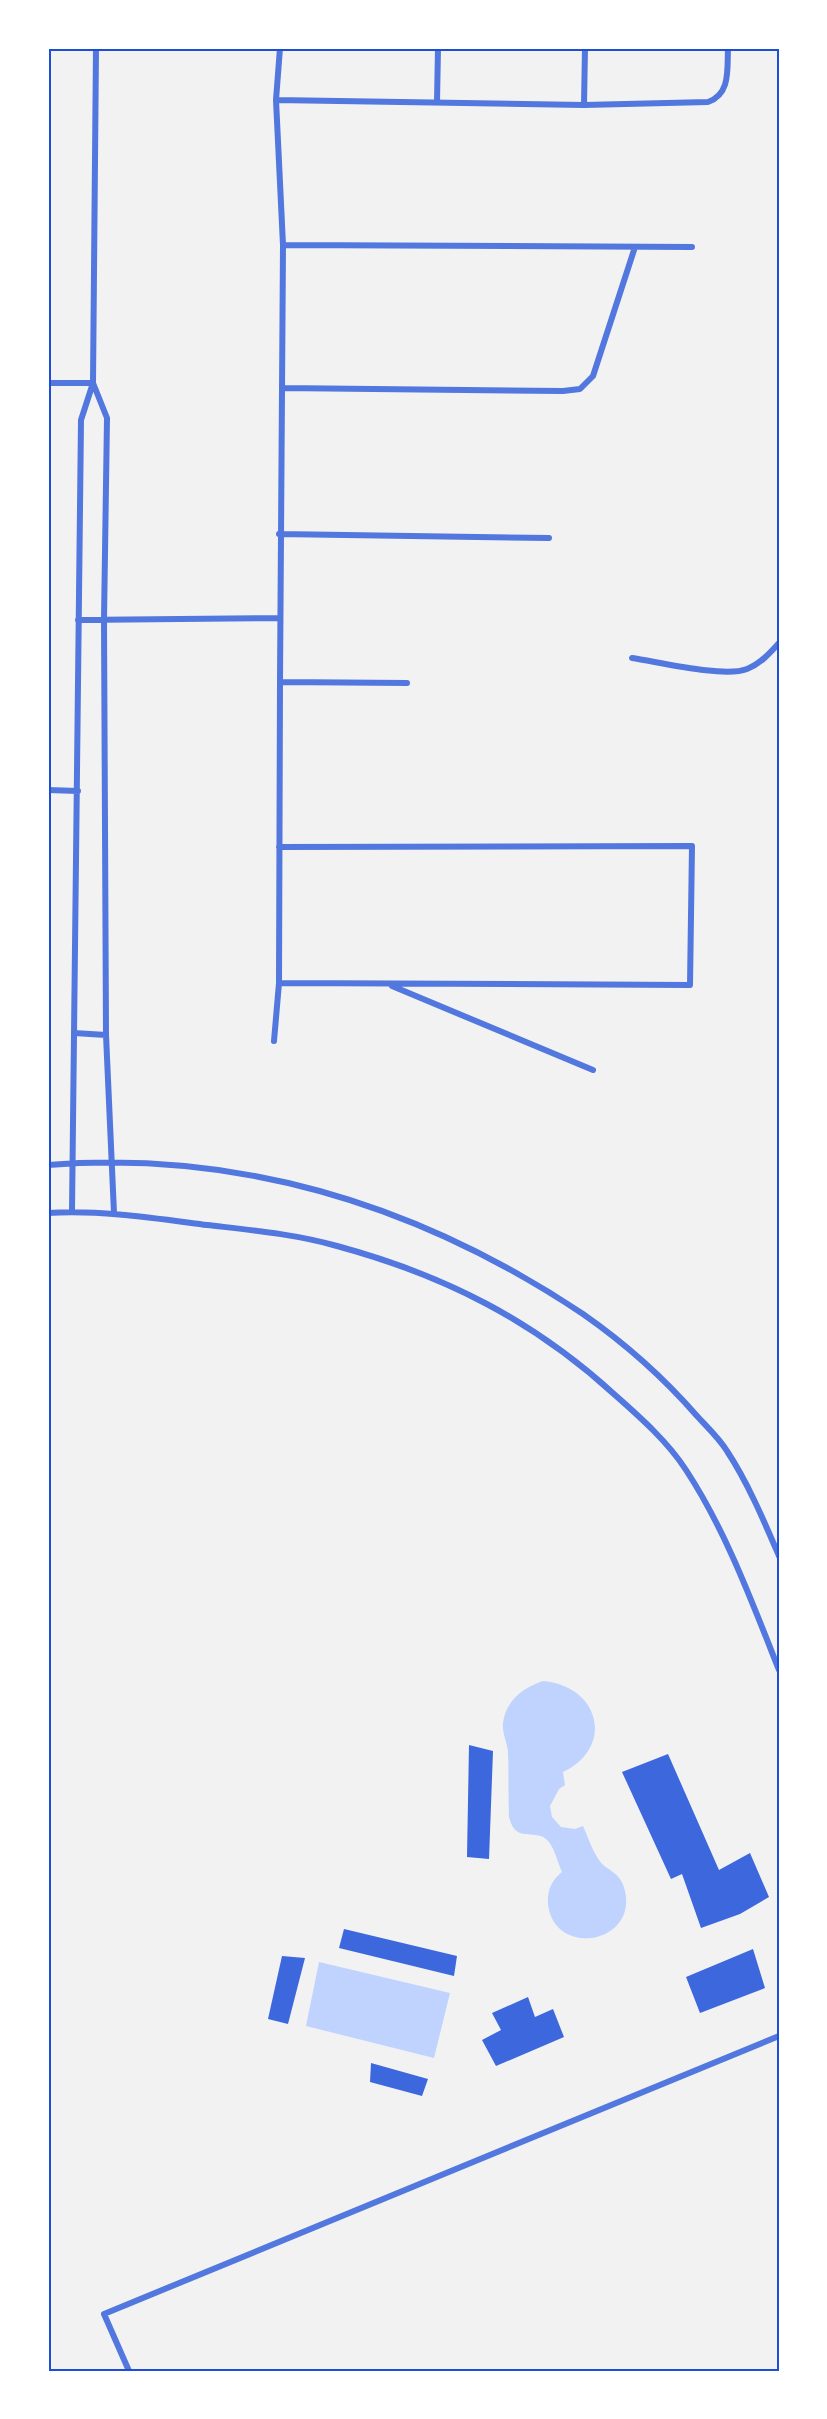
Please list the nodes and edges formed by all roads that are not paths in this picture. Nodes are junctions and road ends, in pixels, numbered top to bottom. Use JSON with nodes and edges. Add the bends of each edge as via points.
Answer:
{"nodes":[{"id":1,"x":96,"y":48,"type":"edge"},
{"id":2,"x":280,"y":48,"type":"edge"},
{"id":3,"x":438,"y":48,"type":"edge"},
{"id":4,"x":585,"y":48,"type":"edge"},
{"id":5,"x":728,"y":48,"type":"edge"},
{"id":6,"x":276,"y":100,"type":"junction"},
{"id":7,"x":437,"y":102,"type":"junction"},
{"id":8,"x":584,"y":105,"type":"junction"},
{"id":9,"x":283,"y":245,"type":"junction"},
{"id":10,"x":635,"y":247,"type":"junction"},
{"id":11,"x":692,"y":247,"type":"dead end"},
{"id":12,"x":48,"y":383,"type":"edge"},
{"id":13,"x":93,"y":383,"type":"junction"},
{"id":14,"x":282,"y":388,"type":"junction"},
{"id":15,"x":279,"y":534,"type":"junction"},
{"id":16,"x":549,"y":538,"type":"dead end"},
{"id":17,"x":280,"y":618,"type":"junction"},
{"id":18,"x":78,"y":620,"type":"junction"},
{"id":19,"x":104,"y":620,"type":"junction"},
{"id":20,"x":779,"y":643,"type":"edge"},
{"id":21,"x":632,"y":658,"type":"dead end"},
{"id":22,"x":280,"y":682,"type":"junction"},
{"id":23,"x":407,"y":683,"type":"dead end"},
{"id":24,"x":48,"y":790,"type":"edge"},
{"id":25,"x":78,"y":791,"type":"junction"},
{"id":26,"x":279,"y":847,"type":"junction"},
{"id":27,"x":279,"y":983,"type":"junction"},
{"id":28,"x":387,"y":984,"type":"junction"},
{"id":29,"x":74,"y":1033,"type":"junction"},
{"id":30,"x":106,"y":1035,"type":"junction"},
{"id":31,"x":274,"y":1041,"type":"dead end"},
{"id":32,"x":593,"y":1070,"type":"dead end"},
{"id":33,"x":113,"y":1162,"type":"junction"},
{"id":34,"x":72,"y":1163,"type":"junction"},
{"id":35,"x":48,"y":1165,"type":"edge"},
{"id":36,"x":72,"y":1211,"type":"junction"},
{"id":37,"x":48,"y":1213,"type":"edge"},
{"id":38,"x":114,"y":1213,"type":"junction"},
{"id":39,"x":779,"y":1556,"type":"edge"},
{"id":40,"x":779,"y":1670,"type":"edge"},
{"id":41,"x":779,"y":2036,"type":"edge"},
{"id":42,"x":129,"y":2371,"type":"edge"}],
"edges":[{"from":1,"to":13,"type":"street"},
{"from":2,"to":6,"type":"street"},
{"from":3,"to":7,"type":"street"},
{"from":4,"to":8,"type":"street"},
{"from":5,"to":8,"type":"street","via":[[724,90],[717,99],[695,104]]},
{"from":6,"to":7,"type":"street"},
{"from":6,"to":9,"type":"street"},
{"from":7,"to":8,"type":"street"},
{"from":9,"to":10,"type":"street"},
{"from":9,"to":14,"type":"street"},
{"from":10,"to":11,"type":"street"},
{"from":10,"to":14,"type":"street","via":[[593,375],[580,389]]},
{"from":12,"to":13,"type":"street"},
{"from":13,"to":18,"type":"street","via":[[81,420]]},
{"from":13,"to":19,"type":"street","via":[[107,418]]},
{"from":14,"to":15,"type":"street"},
{"from":15,"to":16,"type":"street"},
{"from":15,"to":17,"type":"street"},
{"from":17,"to":19,"type":"street"},
{"from":17,"to":22,"type":"street"},
{"from":18,"to":19,"type":"street"},
{"from":18,"to":25,"type":"street"},
{"from":19,"to":30,"type":"street"},
{"from":20,"to":21,"type":"street","via":[[747,670],[723,672]]},
{"from":22,"to":23,"type":"street"},
{"from":22,"to":26,"type":"street"},
{"from":24,"to":25,"type":"street"},
{"from":25,"to":29,"type":"street"},
{"from":26,"to":27,"type":"street"},
{"from":26,"to":28,"type":"street","via":[[692,846],[690,985]]},
{"from":27,"to":28,"type":"street"},
{"from":27,"to":31,"type":"street"},
{"from":28,"to":32,"type":"street"},
{"from":29,"to":30,"type":"street"},
{"from":29,"to":34,"type":"street"},
{"from":30,"to":33,"type":"street"},
{"from":33,"to":34,"type":"street"},
{"from":33,"to":38,"type":"street"},
{"from":33,"to":39,"type":"street","via":[[164,1164],[291,1182],[336,1194],[484,1253],[529,1278],[617,1337],[665,1380],[726,1449]]},
{"from":34,"to":35,"type":"street"},
{"from":34,"to":36,"type":"street"},
{"from":36,"to":37,"type":"street"},
{"from":36,"to":38,"type":"street"},
{"from":38,"to":40,"type":"street","via":[[335,1245],[414,1270],[537,1331],[591,1372],[641,1418],[685,1468],[725,1538]]},
{"from":41,"to":42,"type":"street","via":[[104,2314]]}]}
